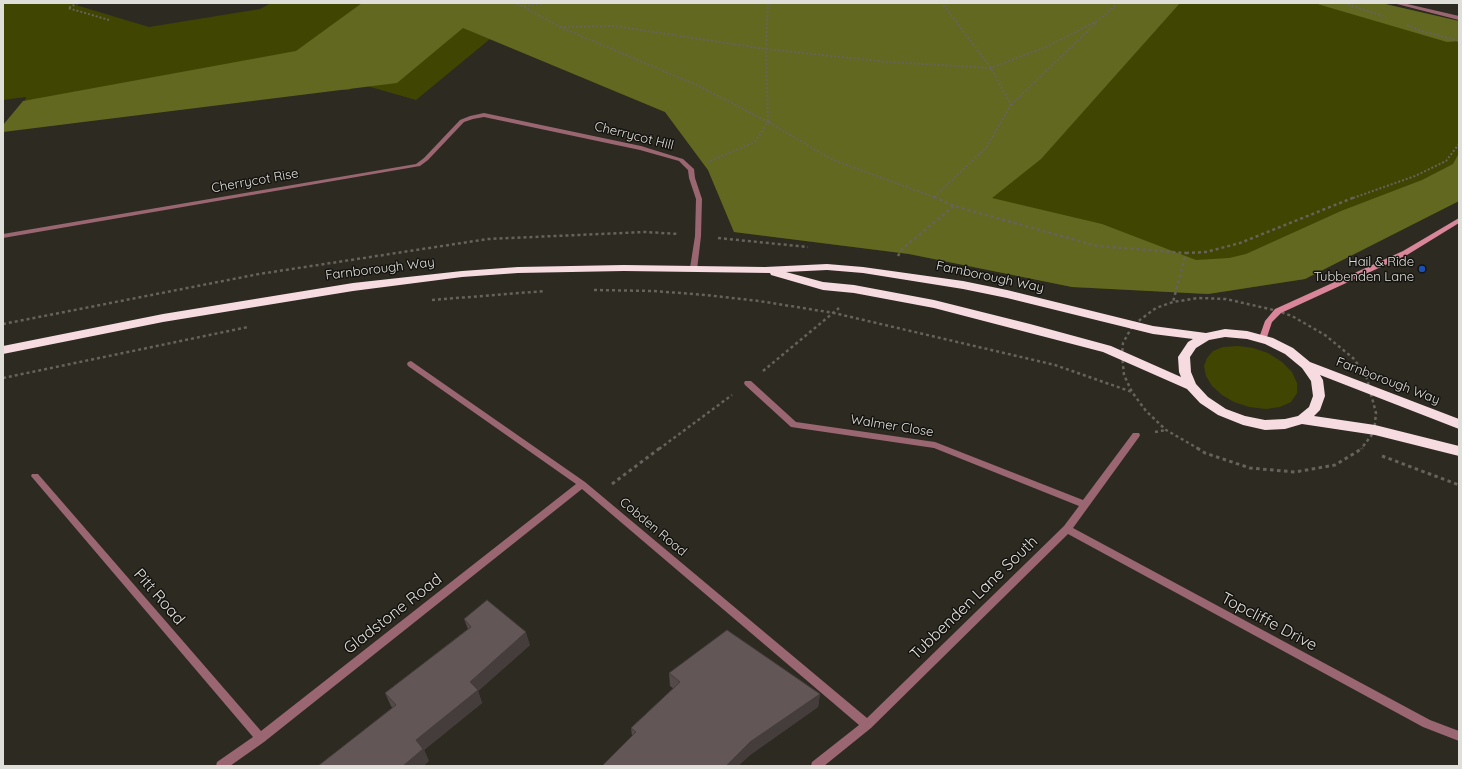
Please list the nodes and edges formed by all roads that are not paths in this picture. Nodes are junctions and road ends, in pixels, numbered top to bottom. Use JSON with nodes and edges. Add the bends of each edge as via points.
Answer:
{"nodes":[{"id":1,"x":1396,"y":3,"type":"edge"},
{"id":2,"x":1459,"y":18,"type":"edge"},
{"id":3,"x":493,"y":116,"type":"joint"},
{"id":4,"x":1459,"y":220,"type":"edge"},
{"id":5,"x":3,"y":236,"type":"edge"},
{"id":6,"x":694,"y":268,"type":"junction"},
{"id":7,"x":765,"y":270,"type":"junction"},
{"id":8,"x":1206,"y":337,"type":"junction"},
{"id":9,"x":1263,"y":338,"type":"junction"},
{"id":10,"x":3,"y":350,"type":"edge"},
{"id":11,"x":410,"y":364,"type":"dead end"},
{"id":12,"x":1306,"y":365,"type":"junction"},
{"id":13,"x":748,"y":383,"type":"road end"},
{"id":14,"x":1191,"y":386,"type":"junction"},
{"id":15,"x":1302,"y":419,"type":"junction"},
{"id":16,"x":1459,"y":424,"type":"edge"},
{"id":17,"x":1136,"y":435,"type":"dead end"},
{"id":18,"x":1459,"y":451,"type":"edge"},
{"id":19,"x":35,"y":476,"type":"dead end"},
{"id":20,"x":582,"y":484,"type":"junction"},
{"id":21,"x":1085,"y":505,"type":"junction"},
{"id":22,"x":1067,"y":529,"type":"junction"},
{"id":23,"x":867,"y":725,"type":"junction"},
{"id":24,"x":1459,"y":736,"type":"edge"},
{"id":25,"x":260,"y":738,"type":"junction"},
{"id":26,"x":221,"y":766,"type":"edge"},
{"id":27,"x":816,"y":766,"type":"edge"}],
"edges":[{"from":1,"to":2,"type":"street"},
{"from":3,"to":5,"type":"street","name":"Cherrycot Rise","via":[[472,117],[462,121],[418,165]]},
{"from":3,"to":6,"type":"street","name":"Cherrycot Hill","via":[[681,160],[691,169],[699,199]]},
{"from":4,"to":9,"type":"street","via":[[1404,253],[1278,311],[1269,321]]},
{"from":6,"to":7,"type":"highway","name":"Farnborough Way"},
{"from":6,"to":10,"type":"highway","name":"Farnborough Way","via":[[518,270],[410,279],[230,306]]},
{"from":7,"to":8,"type":"highway","name":"Farnborough Way","via":[[827,267],[917,278],[1007,294],[1152,330]]},
{"from":7,"to":14,"type":"highway","name":"Farnborough Way","via":[[823,286],[967,312],[1080,341],[1122,355]]},
{"from":8,"to":9,"type":"highway","via":[[1225,333]]},
{"from":8,"to":14,"type":"highway","via":[[1192,345],[1184,357],[1185,372]]},
{"from":9,"to":12,"type":"highway","via":[[1289,351]]},
{"from":11,"to":20,"type":"street","name":"Cobden Road"},
{"from":12,"to":15,"type":"highway","via":[[1317,380],[1319,396],[1314,410]]},
{"from":12,"to":16,"type":"highway","name":"Farnborough Way"},
{"from":13,"to":21,"type":"street","name":"Walmer Close","via":[[794,425],[935,445]]},
{"from":14,"to":15,"type":"highway","via":[[1204,400],[1222,412],[1243,420],[1265,425],[1286,424]]},
{"from":15,"to":18,"type":"highway","via":[[1375,430]]},
{"from":17,"to":21,"type":"street","name":"Tubbenden Lane South"},
{"from":19,"to":25,"type":"street","name":"Pitt Road"},
{"from":20,"to":23,"type":"street","name":"Cobden Road"},
{"from":20,"to":25,"type":"street","name":"Gladstone Road"},
{"from":21,"to":22,"type":"street","name":"Tubbenden Lane South"},
{"from":22,"to":23,"type":"street","name":"Tubbenden Lane South"},
{"from":22,"to":24,"type":"street","name":"Topcliffe Drive","via":[[1427,724]]},
{"from":23,"to":27,"type":"street","name":"Tubbenden Lane South"},
{"from":25,"to":26,"type":"street","name":"Gladstone Road"}]}
